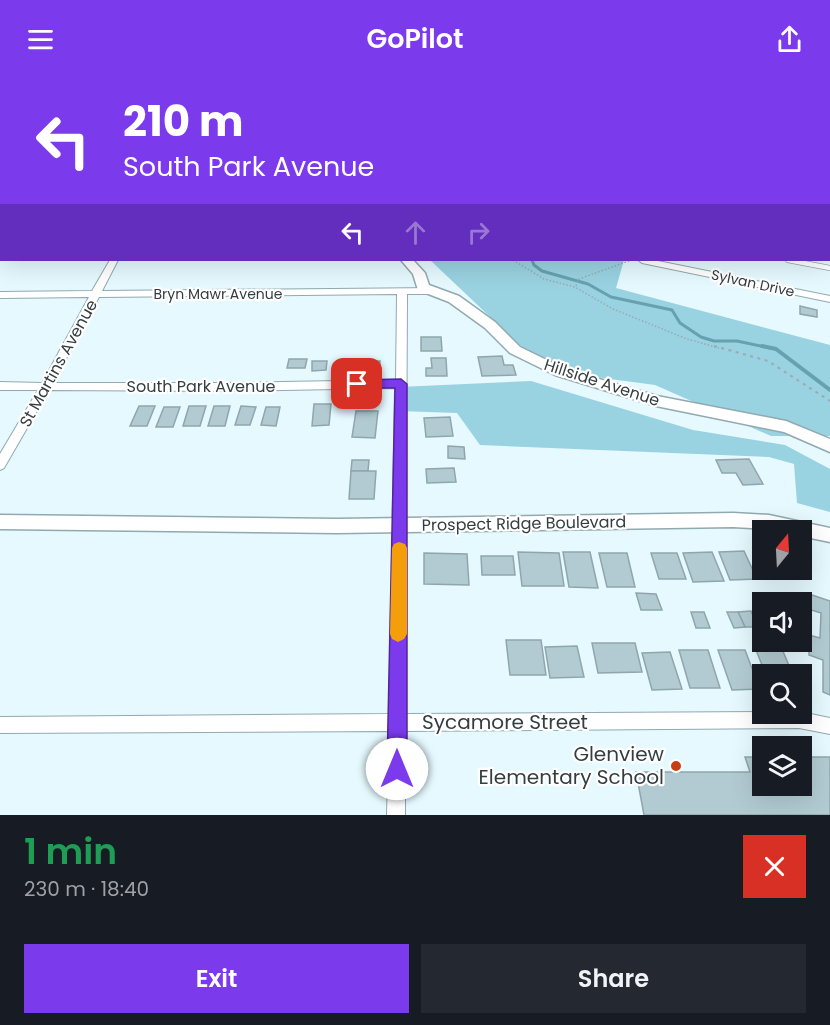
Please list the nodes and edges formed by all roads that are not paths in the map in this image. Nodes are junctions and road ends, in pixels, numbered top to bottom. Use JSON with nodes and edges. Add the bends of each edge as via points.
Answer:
{"nodes":[{"id":1,"x":113,"y":261,"type":"edge"},
{"id":2,"x":408,"y":261,"type":"edge"},
{"id":3,"x":647,"y":261,"type":"edge"},
{"id":4,"x":793,"y":261,"type":"edge"},
{"id":5,"x":830,"y":268,"type":"edge"},
{"id":6,"x":436,"y":291,"type":"junction"},
{"id":7,"x":402,"y":293,"type":"junction"},
{"id":8,"x":96,"y":294,"type":"junction"},
{"id":9,"x":0,"y":295,"type":"edge"},
{"id":10,"x":830,"y":299,"type":"edge"},
{"id":11,"x":401,"y":384,"type":"junction"},
{"id":12,"x":0,"y":386,"type":"edge"},
{"id":13,"x":46,"y":386,"type":"junction"},
{"id":14,"x":830,"y":446,"type":"edge"},
{"id":15,"x":0,"y":465,"type":"edge"},
{"id":16,"x":0,"y":522,"type":"edge"},
{"id":17,"x":400,"y":524,"type":"junction"},
{"id":18,"x":830,"y":535,"type":"edge"},
{"id":19,"x":397,"y":723,"type":"junction"},
{"id":20,"x":0,"y":725,"type":"edge"},
{"id":21,"x":830,"y":726,"type":"edge"},
{"id":22,"x":396,"y":815,"type":"edge"}],
"edges":[{"from":1,"to":8,"type":"street","name":"St Martins Avenue"},
{"from":2,"to":6,"type":"street","name":"Hillside Avenue","via":[[423,286]]},
{"from":3,"to":10,"type":"street","name":"Sylvan Drive"},
{"from":4,"to":5,"type":"lane"},
{"from":6,"to":7,"type":"street","name":"Bryn Mawr Avenue"},
{"from":6,"to":14,"type":"street","name":"Hillside Avenue","via":[[454,298],[515,350],[552,369],[656,400],[786,427]]},
{"from":7,"to":8,"type":"street","name":"Bryn Mawr Avenue"},
{"from":7,"to":11,"type":"street"},
{"from":8,"to":9,"type":"street","name":"Bryn Mawr Avenue"},
{"from":8,"to":13,"type":"street","name":"St Martins Avenue"},
{"from":11,"to":13,"type":"street","name":"South Park Avenue"},
{"from":11,"to":17,"type":"street"},
{"from":12,"to":13,"type":"street","name":"South Park Avenue"},
{"from":13,"to":15,"type":"street","name":"St Martins Avenue"},
{"from":16,"to":17,"type":"street","name":"Prospect Ridge Boulevard"},
{"from":17,"to":18,"type":"street","name":"Prospect Ridge Boulevard","via":[[733,520],[769,522]]},
{"from":17,"to":19,"type":"street"},
{"from":19,"to":20,"type":"street","name":"Sycamore Street"},
{"from":19,"to":21,"type":"street","name":"Sycamore Street","via":[[799,720]]},
{"from":19,"to":22,"type":"street"}]}
